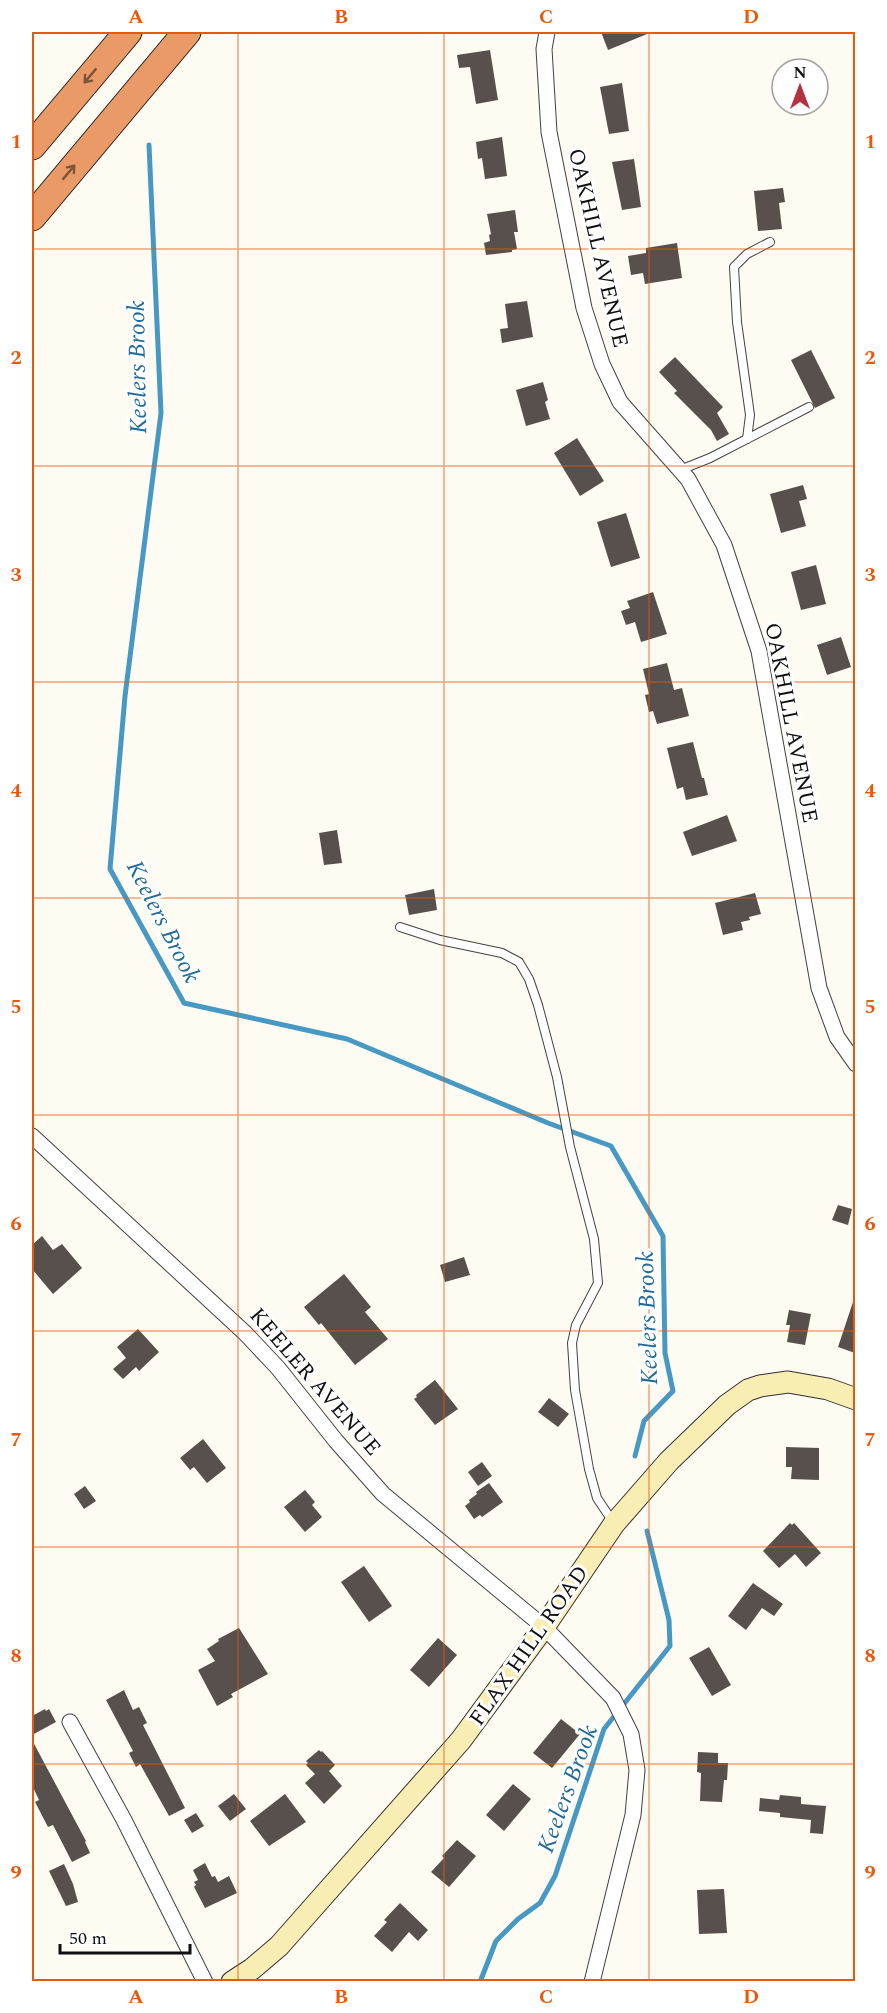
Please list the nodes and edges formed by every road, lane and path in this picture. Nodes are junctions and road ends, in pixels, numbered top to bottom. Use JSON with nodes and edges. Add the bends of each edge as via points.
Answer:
{"nodes":[{"id":1,"x":128,"y":32,"type":"edge"},
{"id":2,"x":187,"y":32,"type":"edge"},
{"id":3,"x":547,"y":32,"type":"edge"},
{"id":4,"x":32,"y":146,"type":"edge"},
{"id":5,"x":32,"y":217,"type":"edge"},
{"id":6,"x":770,"y":242,"type":"dead end"},
{"id":7,"x":808,"y":407,"type":"dead end"},
{"id":8,"x":747,"y":439,"type":"junction"},
{"id":9,"x":680,"y":470,"type":"junction"},
{"id":10,"x":400,"y":927,"type":"dead end"},
{"id":11,"x":855,"y":1064,"type":"edge"},
{"id":12,"x":32,"y":1136,"type":"edge"},
{"id":13,"x":855,"y":1399,"type":"edge"},
{"id":14,"x":614,"y":1524,"type":"junction"},
{"id":15,"x":544,"y":1627,"type":"junction"},
{"id":16,"x":70,"y":1722,"type":"dead end"},
{"id":17,"x":255,"y":1975,"type":"edge"},
{"id":18,"x":205,"y":1982,"type":"edge"},
{"id":19,"x":232,"y":1982,"type":"edge"},
{"id":20,"x":592,"y":1982,"type":"edge"}],
"edges":[{"from":1,"to":4,"type":"highway","one_way":true},
{"from":5,"to":2,"type":"highway","one_way":true},
{"from":3,"to":9,"type":"street","name":"OAKHILL AVENUE","via":[[544,49],[549,132],[584,308],[602,364],[620,402]]},
{"from":6,"to":8,"type":"lane","via":[[747,254],[734,267],[750,415]]},
{"from":7,"to":8,"type":"lane"},
{"from":8,"to":9,"type":"lane"},
{"from":9,"to":11,"type":"street","name":"OAKHILL AVENUE","via":[[724,545],[759,651],[819,988],[837,1037]]},
{"from":10,"to":14,"type":"lane","via":[[502,953],[519,962],[529,979],[594,1239],[597,1283],[576,1325],[572,1343],[575,1390],[597,1498]]},
{"from":12,"to":15,"type":"street","name":"KEELER AVENUE","via":[[245,1333],[383,1494]]},
{"from":13,"to":14,"type":"main road","name":"FLAX HILL ROAD","via":[[828,1389],[788,1382],[748,1390],[669,1461]]},
{"from":14,"to":15,"type":"main road","name":"FLAX HILL ROAD"},
{"from":15,"to":17,"type":"main road","name":"FLAX HILL ROAD","via":[[461,1740]]},
{"from":15,"to":20,"type":"street","name":"KEELER AVENUE","via":[[614,1698],[631,1734],[637,1770],[633,1815]]},
{"from":16,"to":18,"type":"street"},
{"from":17,"to":19,"type":"main road","name":"FLAX HILL ROAD"}]}
